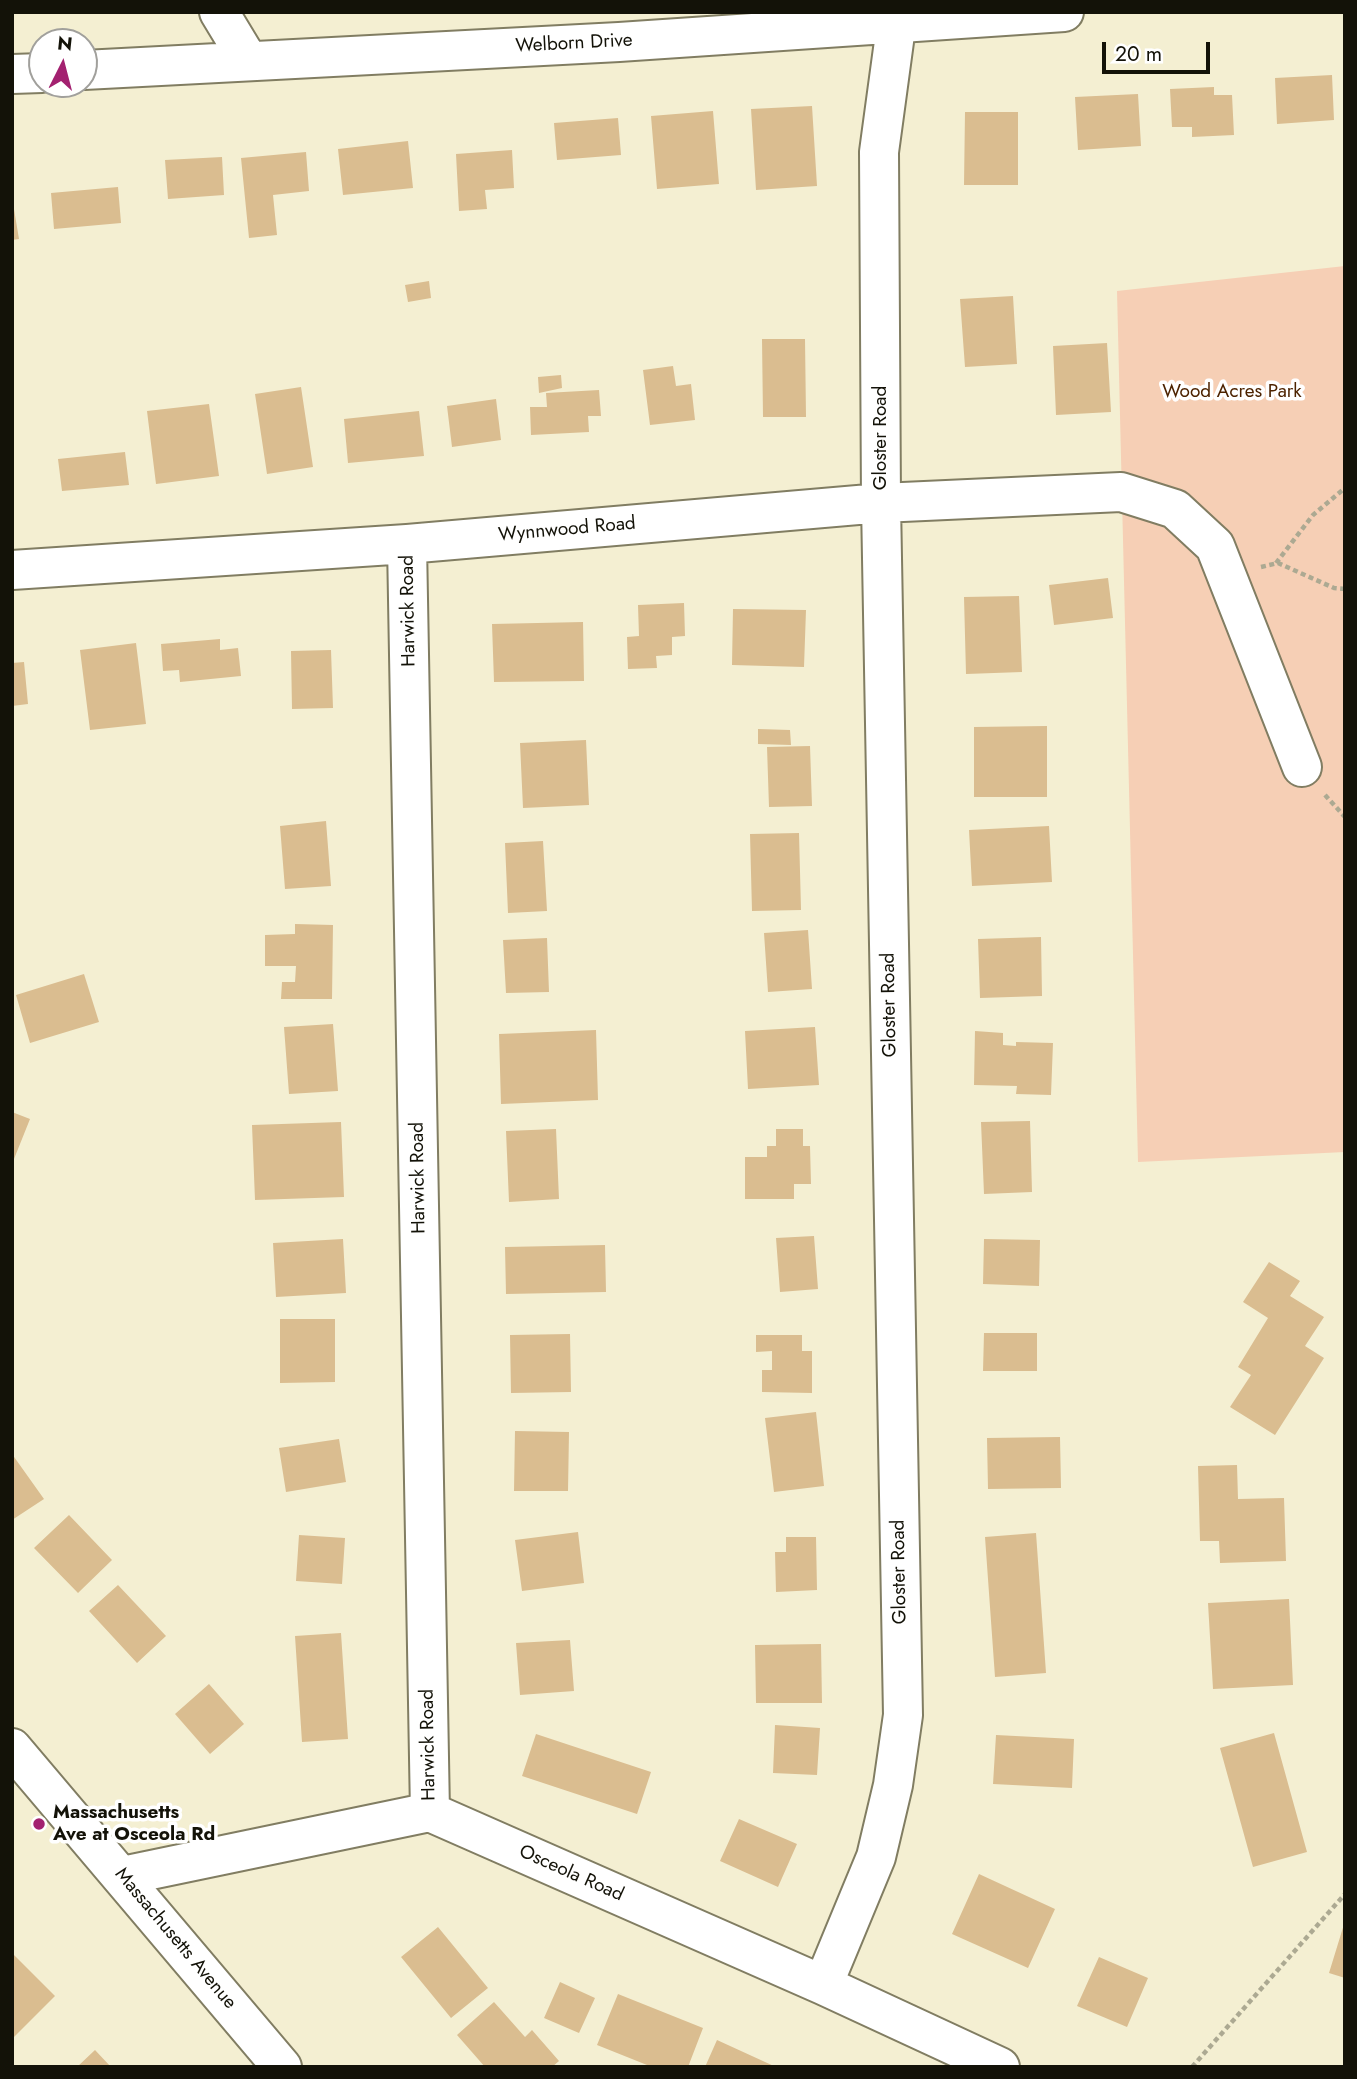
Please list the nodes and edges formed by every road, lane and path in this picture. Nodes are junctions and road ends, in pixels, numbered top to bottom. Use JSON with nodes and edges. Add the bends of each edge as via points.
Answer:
{"nodes":[{"id":1,"x":219,"y":12,"type":"edge"},
{"id":2,"x":1064,"y":12,"type":"edge"},
{"id":3,"x":897,"y":19,"type":"edge"},
{"id":4,"x":248,"y":60,"type":"junction"},
{"id":5,"x":98,"y":69,"type":"edge"},
{"id":6,"x":1345,"y":488,"type":"edge"},
{"id":7,"x":881,"y":503,"type":"junction"},
{"id":8,"x":407,"y":544,"type":"junction"},
{"id":9,"x":12,"y":569,"type":"edge"},
{"id":10,"x":1345,"y":589,"type":"edge"},
{"id":11,"x":1302,"y":767,"type":"dead end"},
{"id":12,"x":12,"y":1748,"type":"edge"},
{"id":13,"x":430,"y":1812,"type":"junction"},
{"id":14,"x":122,"y":1876,"type":"junction"},
{"id":15,"x":1345,"y":1894,"type":"edge"},
{"id":16,"x":823,"y":1985,"type":"junction"},
{"id":17,"x":282,"y":2067,"type":"edge"},
{"id":18,"x":1000,"y":2067,"type":"edge"},
{"id":19,"x":1192,"y":2067,"type":"edge"}],
"edges":[{"from":1,"to":4,"type":"street"},
{"from":2,"to":3,"type":"street","name":"Welborn Drive"},
{"from":3,"to":4,"type":"street","name":"Welborn Drive"},
{"from":3,"to":7,"type":"street","name":"Gloster Road","via":[[879,152]]},
{"from":4,"to":5,"type":"street","name":"Welborn Drive"},
{"from":6,"to":10,"type":"path","via":[[1313,515],[1275,564]]},
{"from":7,"to":8,"type":"street","name":"Wynnwood Road"},
{"from":7,"to":11,"type":"street","name":"Wynnwood Road","via":[[1121,492],[1175,509],[1215,546]]},
{"from":7,"to":16,"type":"street","name":"Gloster Road","via":[[903,1715],[876,1857]]},
{"from":8,"to":9,"type":"street","name":"Wynnwood Road"},
{"from":8,"to":13,"type":"street","name":"Harwick Road"},
{"from":12,"to":14,"type":"street","name":"Massachusetts Avenue"},
{"from":13,"to":14,"type":"street"},
{"from":13,"to":16,"type":"street","name":"Osceola Road"},
{"from":14,"to":17,"type":"street","name":"Massachusetts Avenue"},
{"from":15,"to":19,"type":"path"},
{"from":16,"to":18,"type":"street","name":"Osceola Road"}]}
